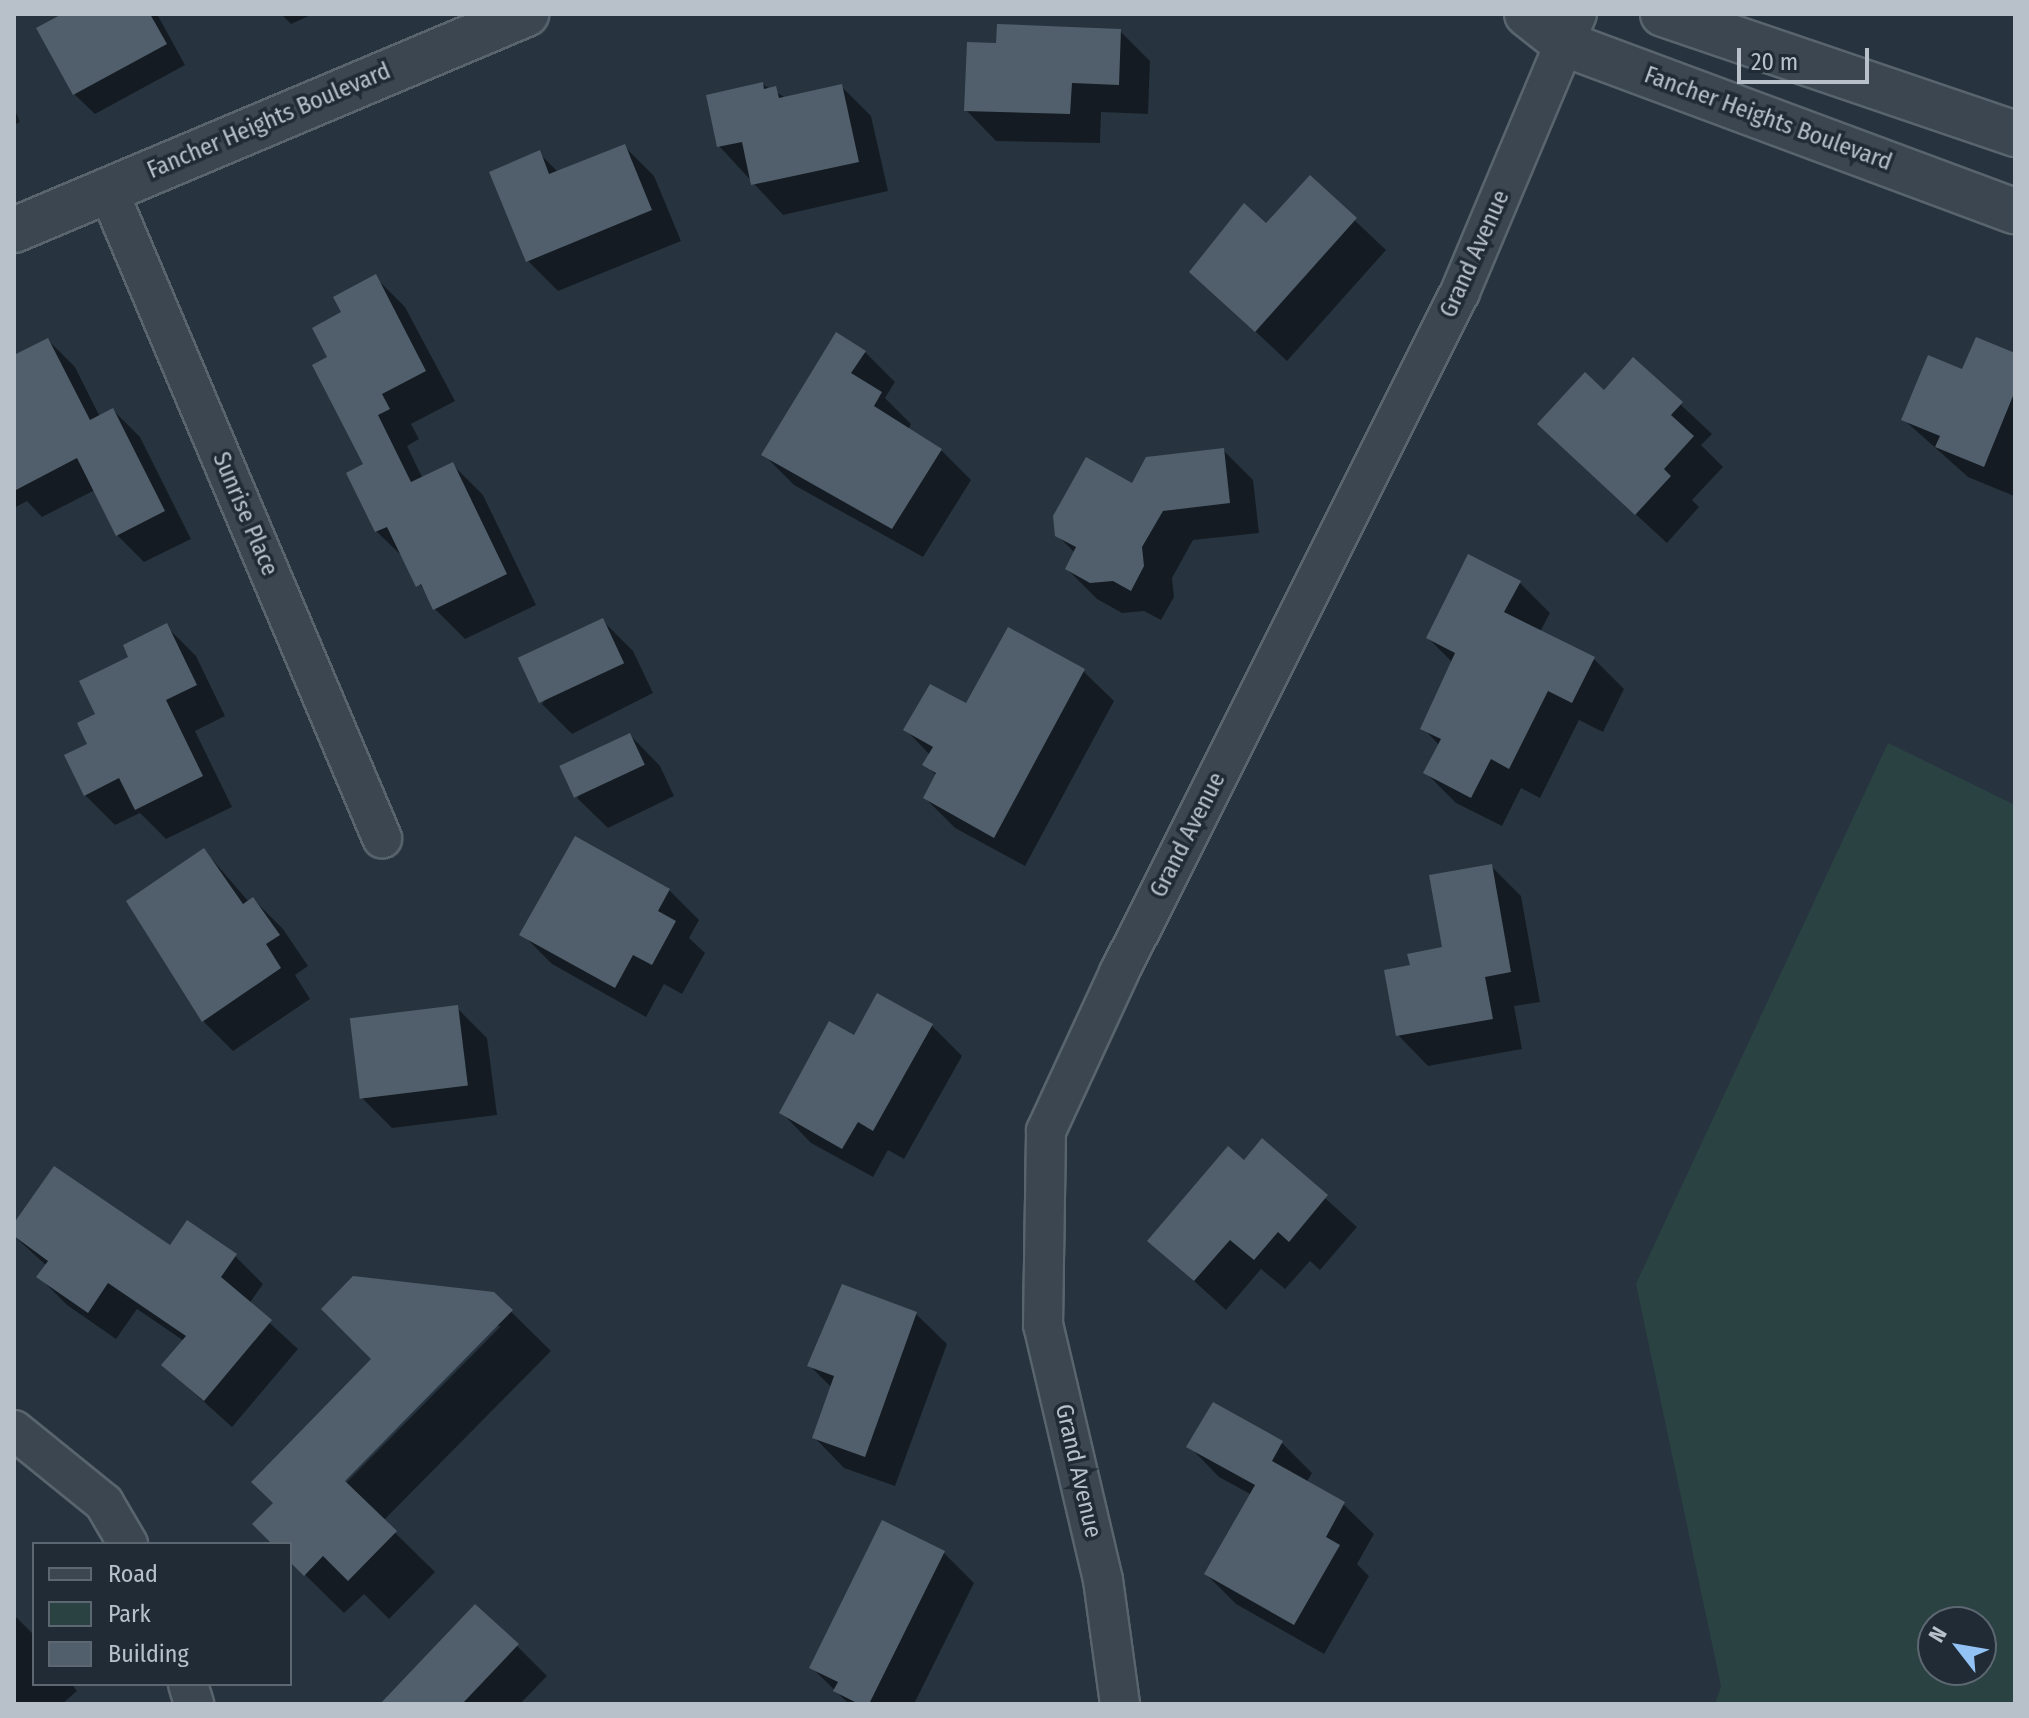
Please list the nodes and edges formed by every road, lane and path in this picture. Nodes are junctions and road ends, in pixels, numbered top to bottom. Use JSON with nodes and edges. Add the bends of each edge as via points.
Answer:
{"nodes":[{"id":1,"x":526,"y":14,"type":"edge"},
{"id":2,"x":1527,"y":14,"type":"edge"},
{"id":3,"x":1663,"y":14,"type":"edge"},
{"id":4,"x":1571,"y":29,"type":"edge"},
{"id":5,"x":2015,"y":134,"type":"edge"},
{"id":6,"x":108,"y":190,"type":"junction"},
{"id":7,"x":2015,"y":211,"type":"edge"},
{"id":8,"x":14,"y":230,"type":"edge"},
{"id":9,"x":382,"y":838,"type":"dead end"},
{"id":10,"x":14,"y":1430,"type":"edge"},
{"id":11,"x":127,"y":1542,"type":"edge"},
{"id":12,"x":1120,"y":1704,"type":"edge"}],
"edges":[{"from":1,"to":6,"type":"street","name":"Fancher Heights Boulevard"},
{"from":2,"to":4,"type":"street","name":"Fancher Heights Boulevard"},
{"from":3,"to":5,"type":"street"},
{"from":4,"to":7,"type":"street","name":"Fancher Heights Boulevard"},
{"from":4,"to":12,"type":"street","name":"Grand Avenue","via":[[1460,292],[1126,959],[1046,1131],[1043,1325],[1103,1580]]},
{"from":6,"to":8,"type":"street","name":"Fancher Heights Boulevard"},
{"from":6,"to":9,"type":"street","name":"Sunrise Place"},
{"from":10,"to":11,"type":"street","via":[[104,1503]]}]}
